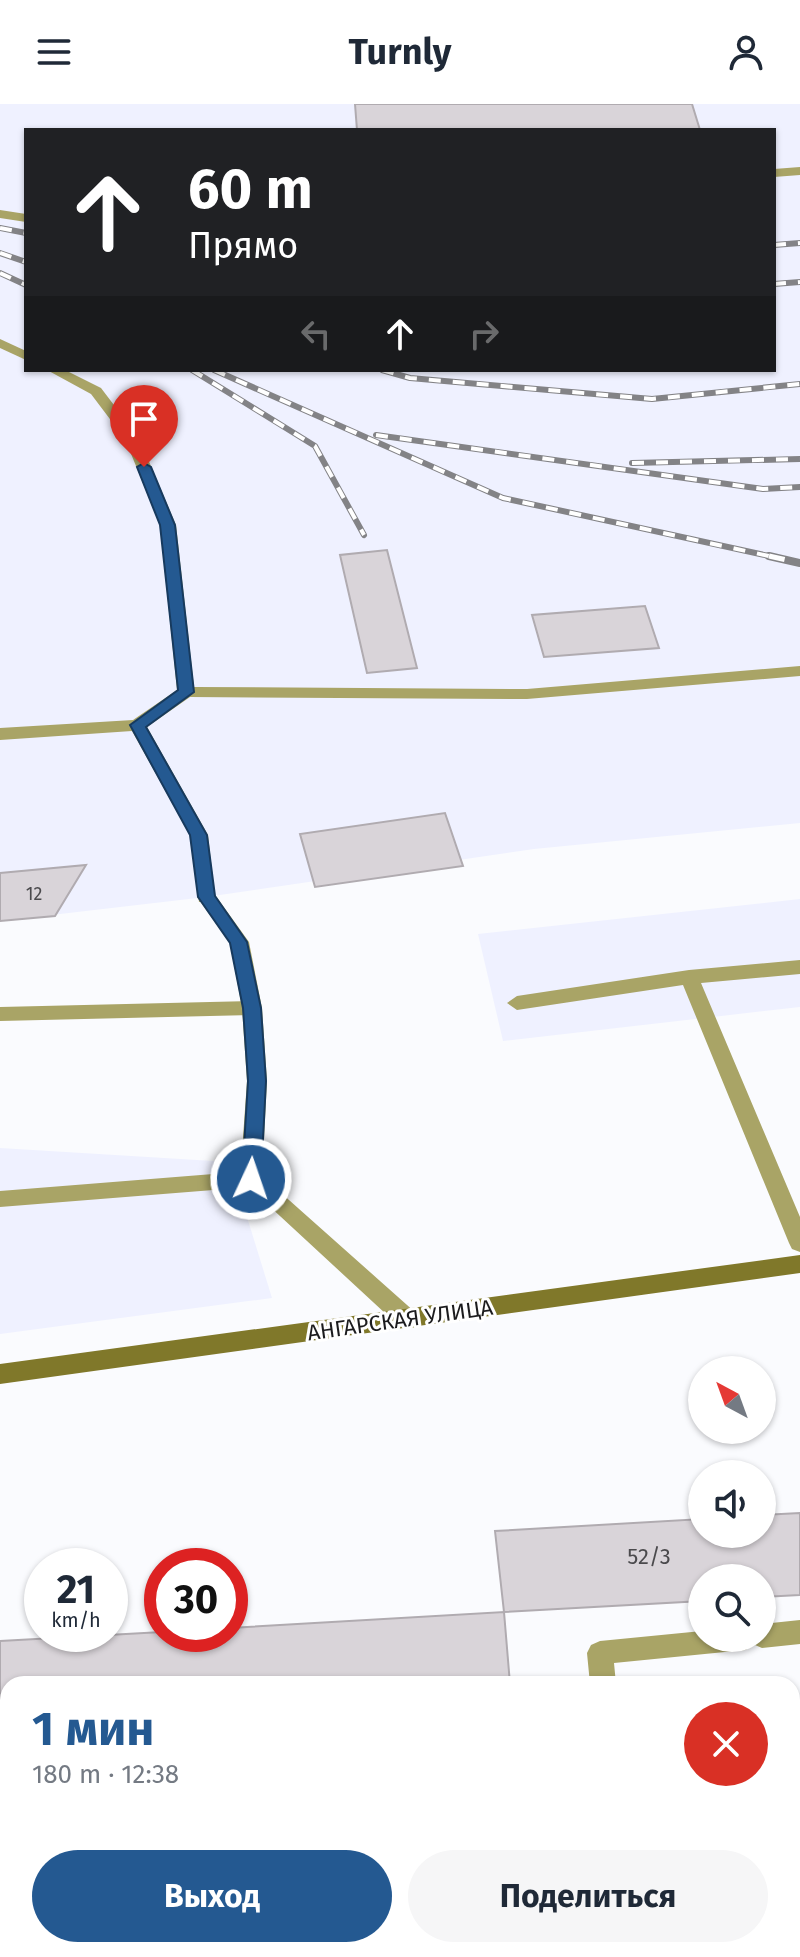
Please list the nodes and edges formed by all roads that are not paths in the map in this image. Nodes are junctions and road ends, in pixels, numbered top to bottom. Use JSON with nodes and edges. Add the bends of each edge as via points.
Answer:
{"nodes":[{"id":1,"x":800,"y":171,"type":"edge"},
{"id":2,"x":776,"y":173,"type":"edge"},
{"id":3,"x":0,"y":214,"type":"edge"},
{"id":4,"x":24,"y":218,"type":"edge"},
{"id":5,"x":0,"y":343,"type":"edge"},
{"id":6,"x":24,"y":355,"type":"edge"},
{"id":7,"x":58,"y":372,"type":"edge"},
{"id":8,"x":800,"y":671,"type":"edge"},
{"id":9,"x":186,"y":692,"type":"junction"},
{"id":10,"x":137,"y":725,"type":"junction"},
{"id":11,"x":0,"y":734,"type":"edge"},
{"id":12,"x":800,"y":967,"type":"edge"},
{"id":13,"x":689,"y":977,"type":"junction"},
{"id":14,"x":517,"y":1003,"type":"dead end"},
{"id":15,"x":252,"y":1008,"type":"junction"},
{"id":16,"x":0,"y":1014,"type":"edge"},
{"id":17,"x":251,"y":1179,"type":"junction"},
{"id":18,"x":0,"y":1199,"type":"edge"},
{"id":19,"x":800,"y":1243,"type":"edge"},
{"id":20,"x":800,"y":1264,"type":"edge"},
{"id":21,"x":408,"y":1320,"type":"junction"},
{"id":22,"x":0,"y":1374,"type":"edge"},
{"id":23,"x":800,"y":1632,"type":"edge"},
{"id":24,"x":776,"y":1635,"type":"edge"},
{"id":25,"x":688,"y":1644,"type":"edge"},
{"id":26,"x":602,"y":1676,"type":"edge"}],
"edges":[{"from":1,"to":2,"type":"street"},
{"from":3,"to":4,"type":"street"},
{"from":5,"to":6,"type":"street"},
{"from":7,"to":9,"type":"street","via":[[96,391],[132,438],[168,525]]},
{"from":8,"to":9,"type":"street","via":[[527,694]]},
{"from":9,"to":10,"type":"street"},
{"from":10,"to":11,"type":"street"},
{"from":10,"to":15,"type":"street","via":[[199,835],[206,897],[239,942]]},
{"from":12,"to":13,"type":"street"},
{"from":13,"to":14,"type":"street"},
{"from":13,"to":19,"type":"street"},
{"from":15,"to":16,"type":"street"},
{"from":15,"to":17,"type":"street","via":[[257,1081]]},
{"from":17,"to":18,"type":"street"},
{"from":17,"to":21,"type":"street"},
{"from":20,"to":21,"type":"street","name":"АНГАРСКАЯ УЛИЦА"},
{"from":21,"to":22,"type":"street","name":"АНГАРСКАЯ УЛИЦА"},
{"from":23,"to":24,"type":"street"},
{"from":25,"to":26,"type":"street","via":[[600,1653]]}]}
